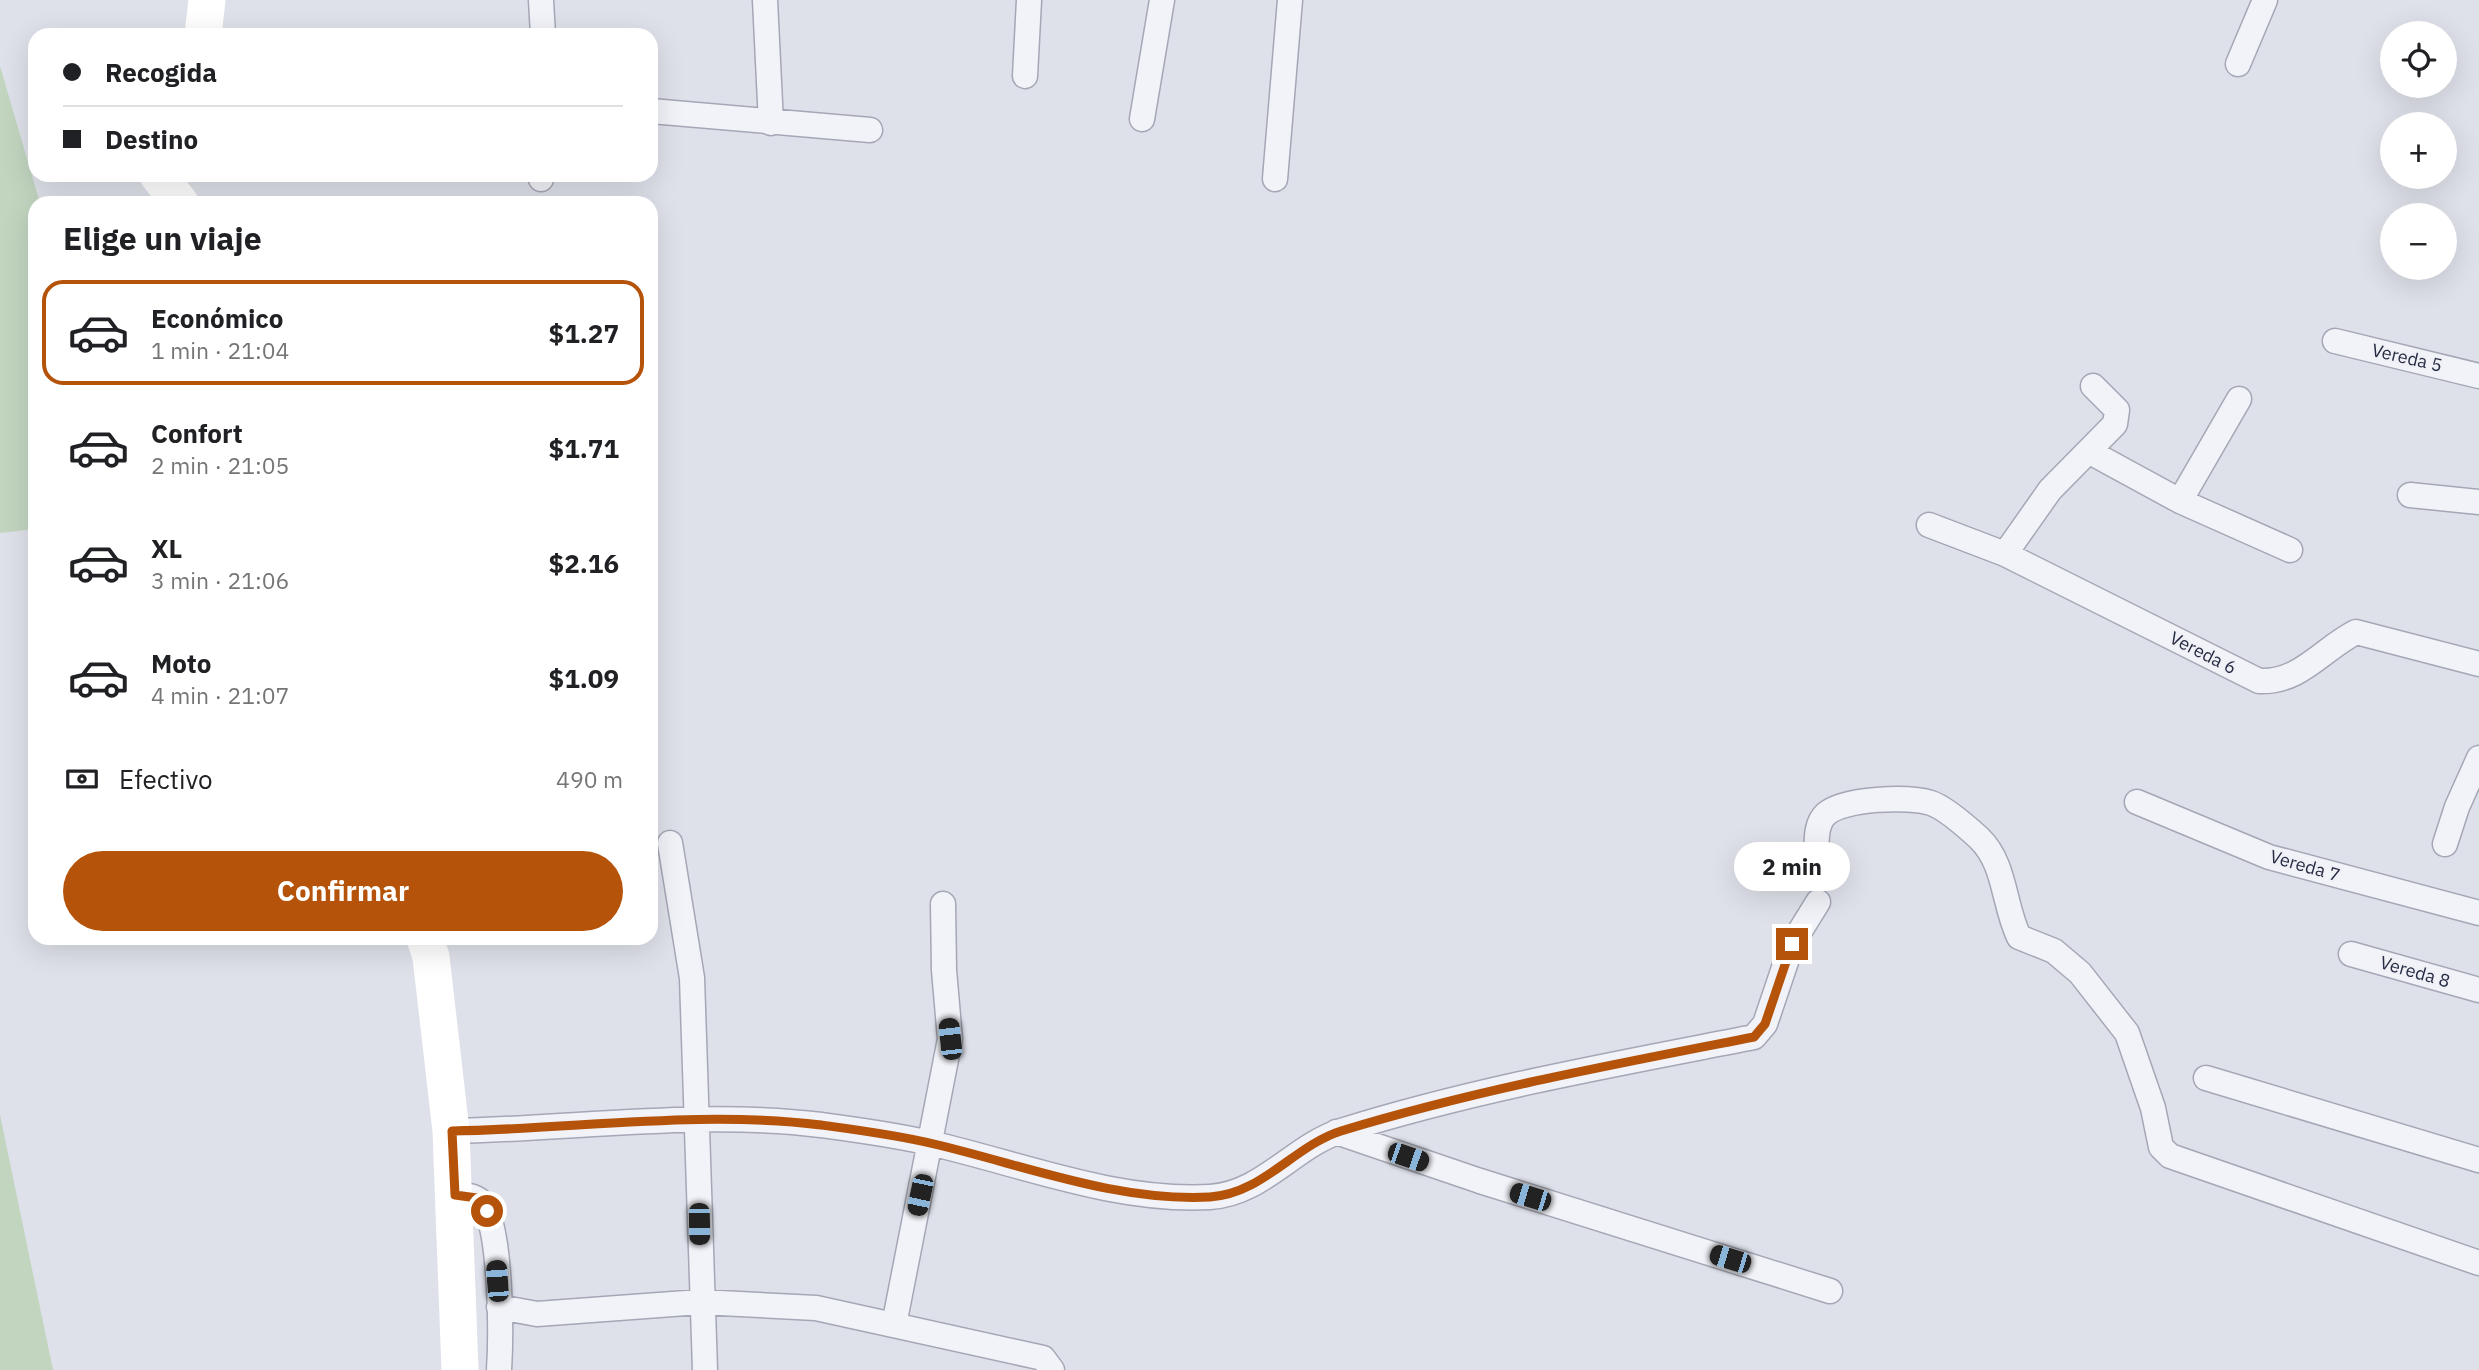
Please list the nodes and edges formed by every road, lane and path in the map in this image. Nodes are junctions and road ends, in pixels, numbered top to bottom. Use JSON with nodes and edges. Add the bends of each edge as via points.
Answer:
{"nodes":[{"id":1,"x":207,"y":0,"type":"edge"},
{"id":2,"x":541,"y":0,"type":"edge"},
{"id":3,"x":765,"y":0,"type":"edge"},
{"id":4,"x":1029,"y":0,"type":"edge"},
{"id":5,"x":1162,"y":0,"type":"edge"},
{"id":6,"x":1290,"y":0,"type":"edge"},
{"id":7,"x":2264,"y":0,"type":"edge"},
{"id":8,"x":204,"y":28,"type":"edge"},
{"id":9,"x":543,"y":28,"type":"edge"},
{"id":10,"x":2238,"y":64,"type":"dead end"},
{"id":11,"x":1025,"y":76,"type":"dead end"},
{"id":12,"x":658,"y":112,"type":"edge"},
{"id":13,"x":1142,"y":119,"type":"dead end"},
{"id":14,"x":771,"y":123,"type":"junction"},
{"id":15,"x":870,"y":130,"type":"dead end"},
{"id":16,"x":1275,"y":179,"type":"dead end"},
{"id":17,"x":164,"y":182,"type":"edge"},
{"id":18,"x":174,"y":196,"type":"edge"},
{"id":19,"x":2335,"y":341,"type":"dead end"},
{"id":20,"x":2479,"y":376,"type":"edge"},
{"id":21,"x":2093,"y":386,"type":"dead end"},
{"id":22,"x":2239,"y":399,"type":"dead end"},
{"id":23,"x":2090,"y":452,"type":"junction"},
{"id":24,"x":2410,"y":495,"type":"dead end"},
{"id":25,"x":2180,"y":501,"type":"junction"},
{"id":26,"x":2479,"y":502,"type":"edge"},
{"id":27,"x":1928,"y":525,"type":"dead end"},
{"id":28,"x":2290,"y":550,"type":"dead end"},
{"id":29,"x":2005,"y":554,"type":"junction"},
{"id":30,"x":2479,"y":664,"type":"edge"},
{"id":31,"x":2479,"y":758,"type":"edge"},
{"id":32,"x":2137,"y":802,"type":"dead end"},
{"id":33,"x":670,"y":843,"type":"dead end"},
{"id":34,"x":2445,"y":844,"type":"dead end"},
{"id":35,"x":1816,"y":855,"type":"dead end"},
{"id":36,"x":1818,"y":902,"type":"dead end"},
{"id":37,"x":943,"y":904,"type":"dead end"},
{"id":38,"x":2479,"y":913,"type":"edge"},
{"id":39,"x":427,"y":945,"type":"edge"},
{"id":40,"x":2351,"y":954,"type":"dead end"},
{"id":41,"x":2479,"y":990,"type":"edge"},
{"id":42,"x":2206,"y":1078,"type":"dead end"},
{"id":43,"x":698,"y":1120,"type":"junction"},
{"id":44,"x":452,"y":1131,"type":"junction"},
{"id":45,"x":1336,"y":1132,"type":"junction"},
{"id":46,"x":931,"y":1143,"type":"junction"},
{"id":47,"x":2479,"y":1160,"type":"edge"},
{"id":48,"x":455,"y":1195,"type":"junction"},
{"id":49,"x":2479,"y":1263,"type":"edge"},
{"id":50,"x":1830,"y":1291,"type":"dead end"},
{"id":51,"x":701,"y":1302,"type":"junction"},
{"id":52,"x":499,"y":1307,"type":"junction"},
{"id":53,"x":894,"y":1325,"type":"junction"},
{"id":54,"x":460,"y":1370,"type":"edge"},
{"id":55,"x":499,"y":1370,"type":"edge"},
{"id":56,"x":705,"y":1370,"type":"edge"},
{"id":57,"x":1052,"y":1370,"type":"edge"}],
"edges":[{"from":1,"to":8,"type":"main road"},
{"from":2,"to":9,"type":"street"},
{"from":3,"to":14,"type":"street"},
{"from":4,"to":11,"type":"street"},
{"from":5,"to":13,"type":"street"},
{"from":6,"to":16,"type":"street"},
{"from":7,"to":10,"type":"street"},
{"from":12,"to":14,"type":"street"},
{"from":14,"to":15,"type":"street"},
{"from":17,"to":18,"type":"main road"},
{"from":19,"to":20,"type":"street","name":"Vereda 5"},
{"from":21,"to":23,"type":"street","via":[[2116,410],[2115,424]]},
{"from":22,"to":25,"type":"street"},
{"from":23,"to":25,"type":"street"},
{"from":23,"to":29,"type":"street","via":[[2050,490]]},
{"from":24,"to":26,"type":"street"},
{"from":25,"to":28,"type":"street"},
{"from":27,"to":29,"type":"street","name":"Vereda 6"},
{"from":29,"to":30,"type":"street","name":"Vereda 6","via":[[2259,681],[2295,676],[2356,632]]},
{"from":31,"to":34,"type":"street"},
{"from":32,"to":38,"type":"street","name":"Vereda 7","via":[[2269,856]]},
{"from":33,"to":43,"type":"street","via":[[692,978]]},
{"from":35,"to":49,"type":"street","via":[[1818,827],[1826,814],[1872,798],[1932,803],[1979,839],[1997,861],[2019,937],[2054,951],[2081,973],[2127,1033],[2161,1147],[2170,1156]]},
{"from":36,"to":45,"type":"street","via":[[1792,944],[1765,1024],[1754,1037],[1594,1068]]},
{"from":37,"to":46,"type":"street","via":[[950,1039]]},
{"from":39,"to":44,"type":"main road"},
{"from":40,"to":41,"type":"street","name":"Vereda 8"},
{"from":42,"to":47,"type":"street"},
{"from":43,"to":44,"type":"street"},
{"from":43,"to":46,"type":"street","via":[[818,1125]]},
{"from":43,"to":51,"type":"street"},
{"from":44,"to":48,"type":"main road"},
{"from":45,"to":46,"type":"street","via":[[1244,1190],[1212,1197],[1093,1185]]},
{"from":45,"to":50,"type":"street"},
{"from":46,"to":53,"type":"street"},
{"from":48,"to":52,"type":"street","via":[[477,1198],[487,1211],[493,1228]]},
{"from":48,"to":54,"type":"main road"},
{"from":51,"to":52,"type":"street","via":[[537,1314]]},
{"from":51,"to":53,"type":"street","via":[[816,1308]]},
{"from":51,"to":56,"type":"street"},
{"from":52,"to":55,"type":"street"},
{"from":53,"to":57,"type":"street","via":[[1043,1358]]}]}
